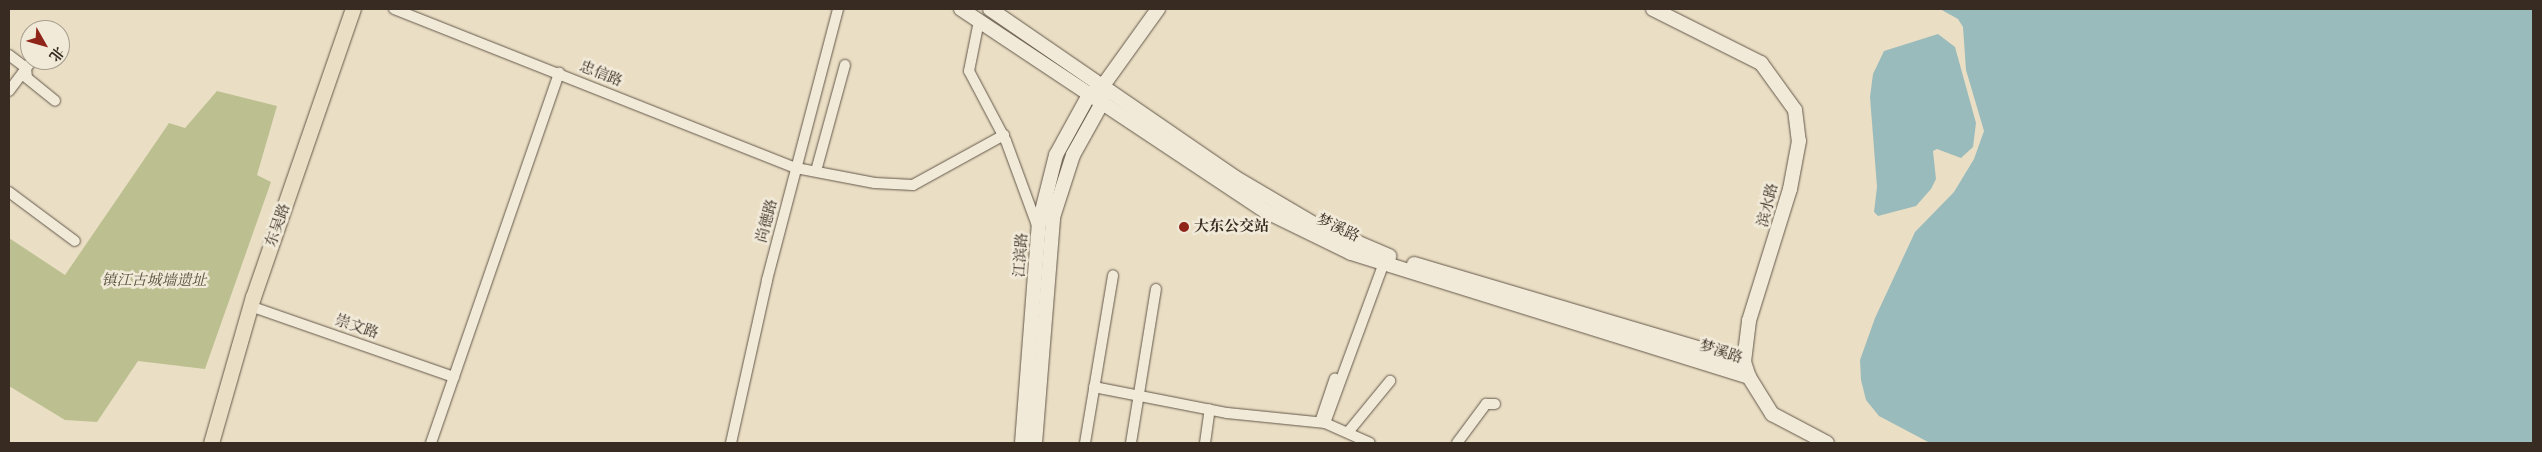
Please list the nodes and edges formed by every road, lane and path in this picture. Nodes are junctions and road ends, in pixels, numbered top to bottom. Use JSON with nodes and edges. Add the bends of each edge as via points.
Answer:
{"nodes":[{"id":1,"x":353,"y":9,"type":"edge"},
{"id":2,"x":361,"y":9,"type":"edge"},
{"id":3,"x":394,"y":9,"type":"edge"},
{"id":4,"x":838,"y":9,"type":"edge"},
{"id":5,"x":961,"y":9,"type":"edge"},
{"id":6,"x":990,"y":9,"type":"edge"},
{"id":7,"x":1158,"y":9,"type":"edge"},
{"id":8,"x":1653,"y":9,"type":"edge"},
{"id":9,"x":979,"y":21,"type":"junction"},
{"id":10,"x":845,"y":65,"type":"dead end"},
{"id":11,"x":25,"y":70,"type":"edge"},
{"id":12,"x":28,"y":70,"type":"edge"},
{"id":13,"x":559,"y":73,"type":"junction"},
{"id":14,"x":1102,"y":87,"type":"junction"},
{"id":15,"x":9,"y":91,"type":"edge"},
{"id":16,"x":1089,"y":95,"type":"junction"},
{"id":17,"x":55,"y":100,"type":"dead end"},
{"id":18,"x":1102,"y":103,"type":"junction"},
{"id":19,"x":1004,"y":135,"type":"junction"},
{"id":20,"x":796,"y":168,"type":"junction"},
{"id":21,"x":816,"y":171,"type":"junction"},
{"id":22,"x":9,"y":192,"type":"edge"},
{"id":23,"x":1039,"y":230,"type":"junction"},
{"id":24,"x":75,"y":242,"type":"dead end"},
{"id":25,"x":1385,"y":260,"type":"junction"},
{"id":26,"x":1113,"y":275,"type":"dead end"},
{"id":27,"x":1156,"y":289,"type":"dead end"},
{"id":28,"x":254,"y":307,"type":"junction"},
{"id":29,"x":1744,"y":362,"type":"junction"},
{"id":30,"x":454,"y":377,"type":"junction"},
{"id":31,"x":1749,"y":377,"type":"junction"},
{"id":32,"x":1390,"y":381,"type":"dead end"},
{"id":33,"x":1094,"y":386,"type":"junction"},
{"id":34,"x":1139,"y":395,"type":"junction"},
{"id":35,"x":1495,"y":404,"type":"dead end"},
{"id":36,"x":1210,"y":409,"type":"junction"},
{"id":37,"x":1323,"y":422,"type":"junction"},
{"id":38,"x":1349,"y":431,"type":"junction"},
{"id":39,"x":212,"y":443,"type":"edge"},
{"id":40,"x":220,"y":443,"type":"edge"},
{"id":41,"x":431,"y":443,"type":"edge"},
{"id":42,"x":731,"y":443,"type":"edge"},
{"id":43,"x":1022,"y":443,"type":"edge"},
{"id":44,"x":1035,"y":443,"type":"edge"},
{"id":45,"x":1085,"y":443,"type":"edge"},
{"id":46,"x":1131,"y":443,"type":"edge"},
{"id":47,"x":1205,"y":443,"type":"edge"},
{"id":48,"x":1370,"y":443,"type":"edge"},
{"id":49,"x":1457,"y":443,"type":"edge"},
{"id":50,"x":1827,"y":443,"type":"edge"}],
"edges":[{"from":1,"to":28,"type":"main road","name":"东吴路"},
{"from":2,"to":28,"type":"main road","name":"东吴路"},
{"from":3,"to":13,"type":"street","name":"忠信路"},
{"from":4,"to":20,"type":"street","name":"尚德路"},
{"from":5,"to":9,"type":"main road","name":"梦溪路"},
{"from":6,"to":14,"type":"main road","name":"梦溪路"},
{"from":7,"to":14,"type":"main road","name":"江滨路"},
{"from":8,"to":29,"type":"main road","name":"滨水路","via":[[1762,63],[1795,110],[1799,141],[1790,189],[1749,321]]},
{"from":9,"to":16,"type":"main road","name":"梦溪路"},
{"from":9,"to":19,"type":"street","via":[[969,71]]},
{"from":10,"to":21,"type":"street"},
{"from":11,"to":15,"type":"street"},
{"from":12,"to":17,"type":"street","via":[[27,78]]},
{"from":13,"to":20,"type":"street","name":"忠信路"},
{"from":13,"to":30,"type":"street"},
{"from":14,"to":16,"type":"main road","name":"江滨路"},
{"from":14,"to":18,"type":"main road","name":"江滨路"},
{"from":14,"to":25,"type":"main road","name":"梦溪路","via":[[1272,200]]},
{"from":16,"to":18,"type":"main road","name":"梦溪路"},
{"from":16,"to":23,"type":"main road","name":"江滨路","via":[[1056,155]]},
{"from":18,"to":25,"type":"main road","name":"梦溪路","via":[[1267,212],[1351,253]]},
{"from":18,"to":44,"type":"main road","name":"江滨路","via":[[1073,155],[1053,217]]},
{"from":19,"to":21,"type":"street","name":"忠信路","via":[[913,184],[875,183]]},
{"from":19,"to":23,"type":"street"},
{"from":20,"to":21,"type":"street","name":"忠信路"},
{"from":20,"to":42,"type":"street","name":"尚德路"},
{"from":22,"to":24,"type":"street"},
{"from":23,"to":43,"type":"main road","name":"江滨路"},
{"from":25,"to":29,"type":"main road","name":"梦溪路"},
{"from":25,"to":31,"type":"main road","name":"梦溪路"},
{"from":25,"to":37,"type":"street","via":[[1349,354],[1325,400]]},
{"from":26,"to":33,"type":"street"},
{"from":27,"to":34,"type":"street"},
{"from":28,"to":30,"type":"street","name":"崇文路"},
{"from":28,"to":39,"type":"main road","name":"东吴路"},
{"from":28,"to":40,"type":"main road","name":"东吴路"},
{"from":29,"to":31,"type":"main road","name":"滨水路"},
{"from":30,"to":41,"type":"street"},
{"from":31,"to":50,"type":"main road","name":"滨水路","via":[[1772,414]]},
{"from":32,"to":38,"type":"street"},
{"from":33,"to":34,"type":"street"},
{"from":33,"to":45,"type":"street"},
{"from":34,"to":36,"type":"street"},
{"from":34,"to":46,"type":"street"},
{"from":35,"to":49,"type":"street","via":[[1486,404]]},
{"from":36,"to":37,"type":"street"},
{"from":36,"to":47,"type":"street"},
{"from":37,"to":38,"type":"street"},
{"from":38,"to":48,"type":"street"}]}
